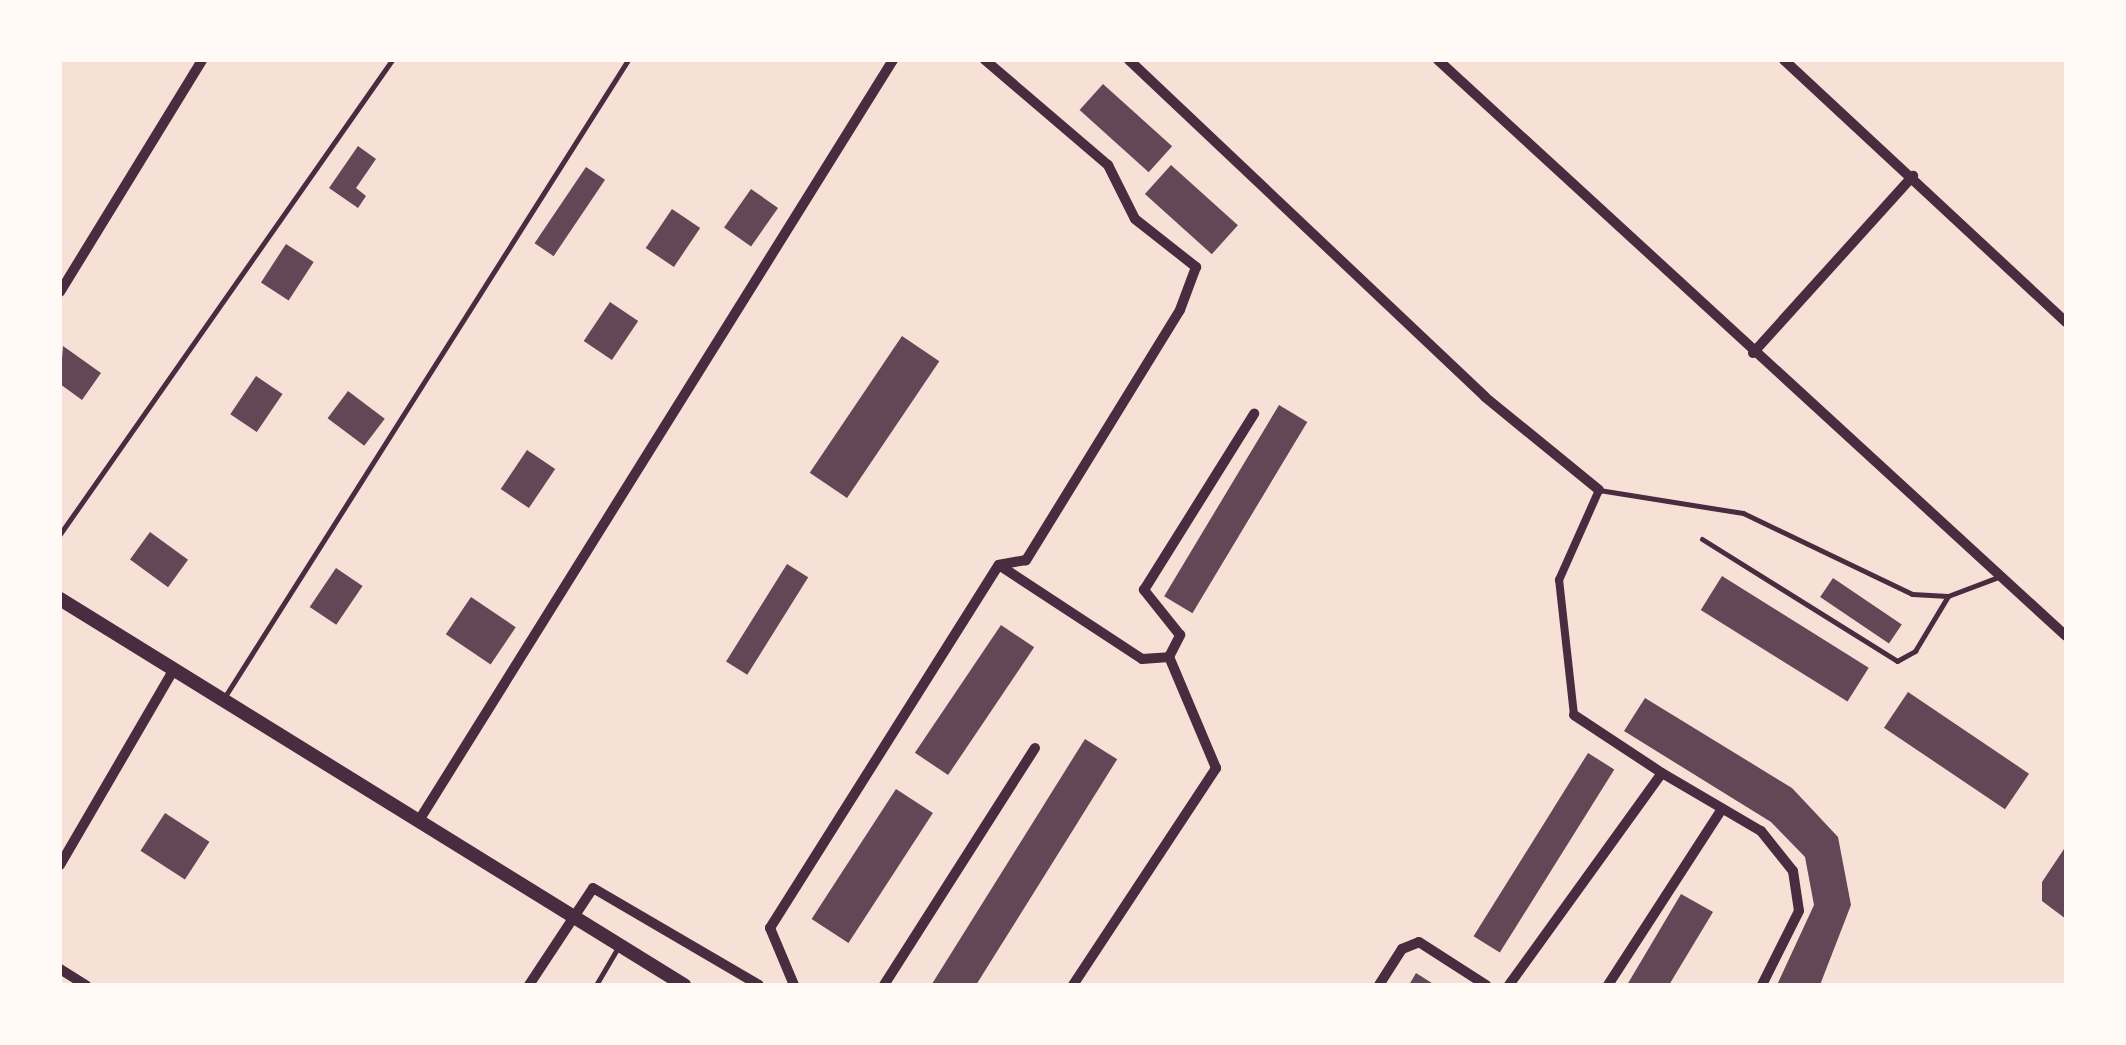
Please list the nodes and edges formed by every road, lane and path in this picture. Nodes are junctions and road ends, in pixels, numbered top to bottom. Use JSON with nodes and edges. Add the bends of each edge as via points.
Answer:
{"nodes":[{"id":1,"x":202,"y":60,"type":"edge"},
{"id":2,"x":392,"y":60,"type":"edge"},
{"id":3,"x":628,"y":60,"type":"edge"},
{"id":4,"x":893,"y":60,"type":"edge"},
{"id":5,"x":985,"y":60,"type":"edge"},
{"id":6,"x":1128,"y":60,"type":"edge"},
{"id":7,"x":1438,"y":60,"type":"edge"},
{"id":8,"x":1784,"y":60,"type":"edge"},
{"id":9,"x":1913,"y":176,"type":"junction"},
{"id":10,"x":60,"y":292,"type":"edge"},
{"id":11,"x":2066,"y":322,"type":"edge"},
{"id":12,"x":1753,"y":353,"type":"junction"},
{"id":13,"x":1254,"y":414,"type":"dead end"},
{"id":14,"x":1599,"y":490,"type":"junction"},
{"id":15,"x":60,"y":534,"type":"edge"},
{"id":16,"x":1702,"y":540,"type":"dead end"},
{"id":17,"x":999,"y":565,"type":"junction"},
{"id":18,"x":2001,"y":576,"type":"junction"},
{"id":19,"x":1948,"y":596,"type":"junction"},
{"id":20,"x":60,"y":599,"type":"edge"},
{"id":21,"x":2066,"y":636,"type":"edge"},
{"id":22,"x":1169,"y":656,"type":"junction"},
{"id":23,"x":173,"y":671,"type":"junction"},
{"id":24,"x":222,"y":700,"type":"junction"},
{"id":25,"x":1574,"y":714,"type":"joint"},
{"id":26,"x":1035,"y":748,"type":"dead end"},
{"id":27,"x":1662,"y":773,"type":"junction"},
{"id":28,"x":1722,"y":809,"type":"junction"},
{"id":29,"x":418,"y":822,"type":"junction"},
{"id":30,"x":60,"y":865,"type":"edge"},
{"id":31,"x":571,"y":915,"type":"junction"},
{"id":32,"x":620,"y":945,"type":"junction"},
{"id":33,"x":60,"y":968,"type":"edge"},
{"id":34,"x":86,"y":985,"type":"edge"},
{"id":35,"x":529,"y":985,"type":"edge"},
{"id":36,"x":596,"y":985,"type":"edge"},
{"id":37,"x":684,"y":985,"type":"edge"},
{"id":38,"x":759,"y":985,"type":"edge"},
{"id":39,"x":794,"y":985,"type":"edge"},
{"id":40,"x":884,"y":985,"type":"edge"},
{"id":41,"x":1073,"y":985,"type":"edge"},
{"id":42,"x":1379,"y":985,"type":"edge"},
{"id":43,"x":1486,"y":985,"type":"edge"},
{"id":44,"x":1509,"y":985,"type":"edge"},
{"id":45,"x":1608,"y":985,"type":"edge"},
{"id":46,"x":1762,"y":985,"type":"edge"}],
"edges":[{"from":1,"to":10,"type":"street"},
{"from":2,"to":15,"type":"lane"},
{"from":3,"to":24,"type":"lane"},
{"from":4,"to":29,"type":"street"},
{"from":5,"to":17,"type":"street","via":[[1108,165],[1135,219],[1196,266],[1180,310],[1026,560]]},
{"from":6,"to":14,"type":"street","via":[[1485,397]]},
{"from":7,"to":12,"type":"street"},
{"from":8,"to":9,"type":"street"},
{"from":9,"to":11,"type":"street"},
{"from":9,"to":12,"type":"street"},
{"from":12,"to":18,"type":"street"},
{"from":13,"to":22,"type":"street","via":[[1144,590],[1180,635]]},
{"from":14,"to":19,"type":"lane","via":[[1744,514],[1912,594]]},
{"from":14,"to":25,"type":"street","via":[[1559,580]]},
{"from":16,"to":19,"type":"lane","via":[[1898,661],[1915,651]]},
{"from":17,"to":22,"type":"street","via":[[1142,659]]},
{"from":17,"to":39,"type":"street","via":[[770,928]]},
{"from":18,"to":19,"type":"lane"},
{"from":18,"to":21,"type":"street"},
{"from":20,"to":23,"type":"street"},
{"from":22,"to":41,"type":"street","via":[[1216,768]]},
{"from":23,"to":24,"type":"street"},
{"from":23,"to":30,"type":"street"},
{"from":24,"to":29,"type":"street"},
{"from":25,"to":27,"type":"street"},
{"from":26,"to":40,"type":"street"},
{"from":27,"to":28,"type":"street"},
{"from":27,"to":44,"type":"street"},
{"from":28,"to":45,"type":"street"},
{"from":28,"to":46,"type":"street","via":[[1761,831],[1793,871],[1798,911]]},
{"from":29,"to":31,"type":"street"},
{"from":31,"to":32,"type":"street"},
{"from":31,"to":35,"type":"street"},
{"from":31,"to":38,"type":"street","via":[[593,888]]},
{"from":32,"to":36,"type":"lane"},
{"from":32,"to":37,"type":"street"},
{"from":33,"to":34,"type":"street"},
{"from":42,"to":43,"type":"street","via":[[1402,949],[1419,942]]}]}
